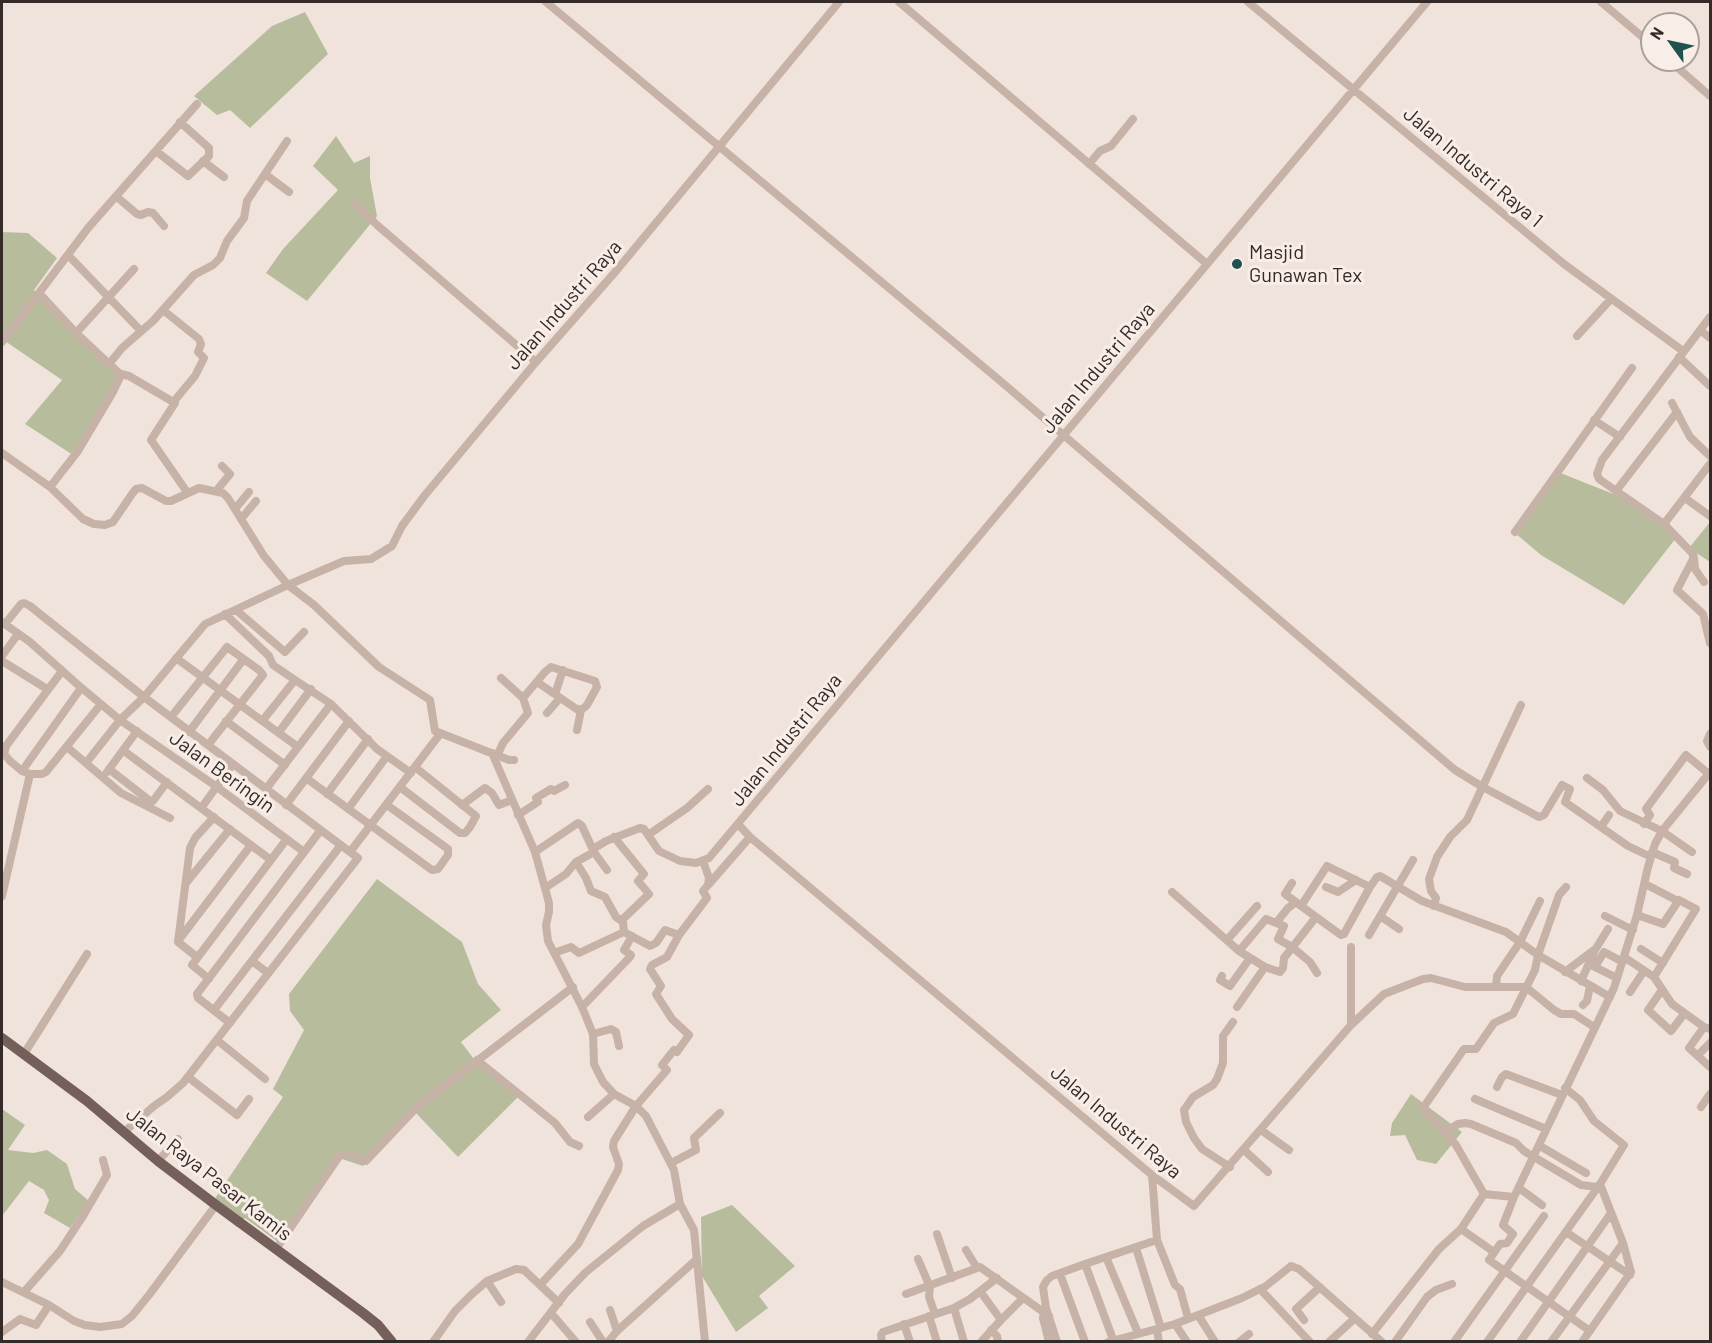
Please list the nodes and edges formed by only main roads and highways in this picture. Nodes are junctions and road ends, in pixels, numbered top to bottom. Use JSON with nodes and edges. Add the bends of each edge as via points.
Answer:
{"nodes":[{"id":1,"x":2,"y":1038,"type":"edge"},
{"id":2,"x":392,"y":1341,"type":"edge"}],
"edges":[{"from":1,"to":2,"type":"main road","name":"Jalan Raya Pasar Kamis","via":[[87,1101],[158,1161],[363,1313]]}]}
